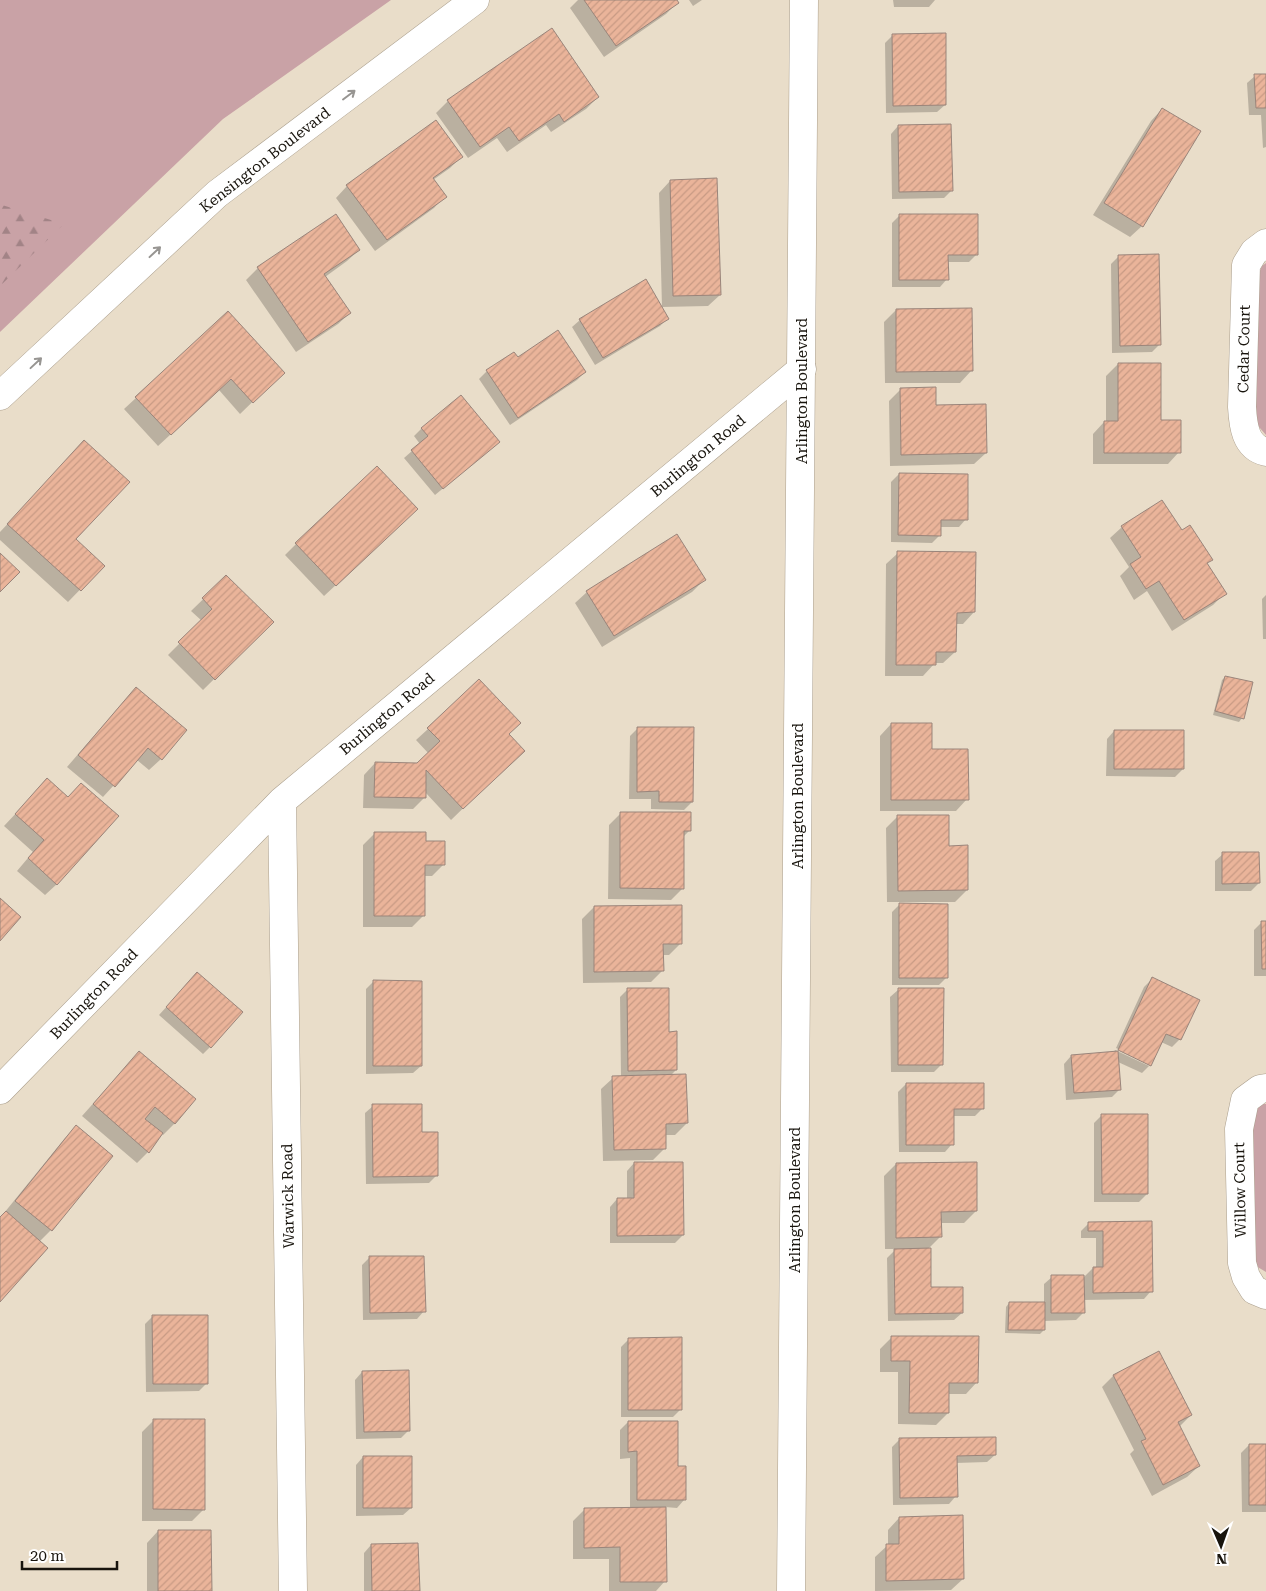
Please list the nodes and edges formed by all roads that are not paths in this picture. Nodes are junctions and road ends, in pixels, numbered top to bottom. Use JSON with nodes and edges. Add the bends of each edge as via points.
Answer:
{"nodes":[{"id":1,"x":475,"y":0,"type":"edge"},
{"id":2,"x":804,"y":0,"type":"edge"},
{"id":3,"x":1266,"y":243,"type":"edge"},
{"id":4,"x":802,"y":369,"type":"junction"},
{"id":5,"x":0,"y":396,"type":"edge"},
{"id":6,"x":1266,"y":452,"type":"edge"},
{"id":7,"x":282,"y":801,"type":"junction"},
{"id":8,"x":1266,"y":1088,"type":"edge"},
{"id":9,"x":0,"y":1090,"type":"edge"},
{"id":10,"x":1266,"y":1295,"type":"edge"},
{"id":11,"x":293,"y":1591,"type":"edge"},
{"id":12,"x":792,"y":1591,"type":"edge"}],
"edges":[{"from":5,"to":1,"type":"street","name":"Kensington Boulevard","one_way":true,"via":[[217,194]]},
{"from":2,"to":4,"type":"street","name":"Arlington Boulevard"},
{"from":3,"to":6,"type":"street","name":"Cedar Court","via":[[1254,252],[1246,265],[1242,407],[1249,441]]},
{"from":4,"to":7,"type":"street","name":"Burlington Road"},
{"from":4,"to":12,"type":"street","name":"Arlington Boulevard"},
{"from":7,"to":9,"type":"street","name":"Burlington Road"},
{"from":7,"to":11,"type":"street","name":"Warwick Road"},
{"from":8,"to":10,"type":"street","name":"Willow Court","via":[[1245,1100],[1239,1129],[1242,1263],[1254,1290]]}]}
